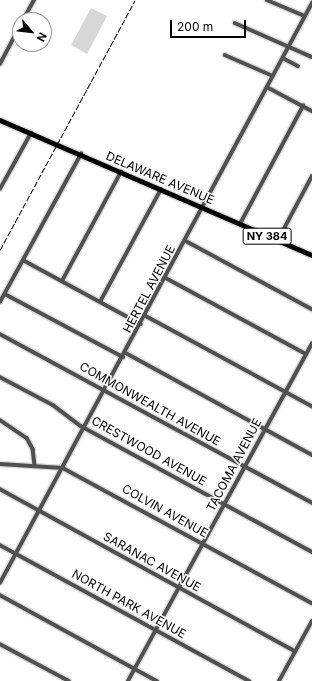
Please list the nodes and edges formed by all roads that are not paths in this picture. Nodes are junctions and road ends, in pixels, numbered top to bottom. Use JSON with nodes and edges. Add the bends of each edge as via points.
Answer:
{"nodes":[{"id":1,"x":34,"y":0,"type":"edge"},
{"id":2,"x":267,"y":0,"type":"edge"},
{"id":3,"x":312,"y":3,"type":"edge"},
{"id":4,"x":27,"y":12,"type":"edge"},
{"id":5,"x":305,"y":16,"type":"junction"},
{"id":6,"x":235,"y":23,"type":"dead end"},
{"id":7,"x":12,"y":41,"type":"edge"},
{"id":8,"x":289,"y":46,"type":"junction"},
{"id":9,"x":225,"y":55,"type":"dead end"},
{"id":10,"x":312,"y":57,"type":"edge"},
{"id":11,"x":283,"y":58,"type":"junction"},
{"id":12,"x":0,"y":64,"type":"edge"},
{"id":13,"x":298,"y":66,"type":"dead end"},
{"id":14,"x":273,"y":76,"type":"junction"},
{"id":15,"x":268,"y":87,"type":"junction"},
{"id":16,"x":302,"y":106,"type":"junction"},
{"id":17,"x":312,"y":111,"type":"edge"},
{"id":18,"x":0,"y":120,"type":"edge"},
{"id":19,"x":31,"y":133,"type":"junction"},
{"id":20,"x":81,"y":154,"type":"junction"},
{"id":21,"x":121,"y":172,"type":"junction"},
{"id":22,"x":312,"y":176,"type":"edge"},
{"id":23,"x":0,"y":189,"type":"edge"},
{"id":24,"x":161,"y":189,"type":"junction"},
{"id":25,"x":204,"y":207,"type":"junction"},
{"id":26,"x":240,"y":224,"type":"junction"},
{"id":27,"x":278,"y":240,"type":"junction"},
{"id":28,"x":186,"y":241,"type":"junction"},
{"id":29,"x":312,"y":255,"type":"edge"},
{"id":30,"x":23,"y":260,"type":"junction"},
{"id":31,"x":166,"y":278,"type":"junction"},
{"id":32,"x":62,"y":281,"type":"junction"},
{"id":33,"x":5,"y":294,"type":"junction"},
{"id":34,"x":0,"y":302,"type":"edge"},
{"id":35,"x":100,"y":302,"type":"junction"},
{"id":36,"x":312,"y":309,"type":"edge"},
{"id":37,"x":146,"y":316,"type":"junction"},
{"id":38,"x":141,"y":324,"type":"junction"},
{"id":39,"x":0,"y":334,"type":"edge"},
{"id":40,"x":312,"y":344,"type":"edge"},
{"id":41,"x":126,"y":353,"type":"junction"},
{"id":42,"x":306,"y":354,"type":"junction"},
{"id":43,"x":123,"y":358,"type":"junction"},
{"id":44,"x":0,"y":376,"type":"edge"},
{"id":45,"x":106,"y":391,"type":"junction"},
{"id":46,"x":286,"y":392,"type":"junction"},
{"id":47,"x":312,"y":406,"type":"edge"},
{"id":48,"x":0,"y":420,"type":"edge"},
{"id":49,"x":85,"y":428,"type":"junction"},
{"id":50,"x":265,"y":429,"type":"junction"},
{"id":51,"x":312,"y":455,"type":"edge"},
{"id":52,"x":0,"y":464,"type":"edge"},
{"id":53,"x":35,"y":466,"type":"junction"},
{"id":54,"x":245,"y":467,"type":"junction"},
{"id":55,"x":63,"y":468,"type":"junction"},
{"id":56,"x":0,"y":490,"type":"edge"},
{"id":57,"x":312,"y":503,"type":"edge"},
{"id":58,"x":225,"y":504,"type":"junction"},
{"id":59,"x":39,"y":511,"type":"junction"},
{"id":60,"x":204,"y":544,"type":"junction"},
{"id":61,"x":0,"y":545,"type":"edge"},
{"id":62,"x":312,"y":552,"type":"edge"},
{"id":63,"x":16,"y":554,"type":"junction"},
{"id":64,"x":0,"y":583,"type":"edge"},
{"id":65,"x":179,"y":588,"type":"junction"},
{"id":66,"x":0,"y":595,"type":"edge"},
{"id":67,"x":312,"y":603,"type":"edge"},
{"id":68,"x":312,"y":621,"type":"edge"},
{"id":69,"x":156,"y":631,"type":"junction"},
{"id":70,"x":0,"y":644,"type":"edge"},
{"id":71,"x":295,"y":651,"type":"junction"},
{"id":72,"x":135,"y":669,"type":"junction"},
{"id":73,"x":69,"y":681,"type":"edge"},
{"id":74,"x":128,"y":681,"type":"edge"},
{"id":75,"x":157,"y":681,"type":"edge"},
{"id":76,"x":249,"y":681,"type":"edge"},
{"id":77,"x":279,"y":681,"type":"edge"}],
"edges":[{"from":1,"to":4,"type":"street"},
{"from":2,"to":5,"type":"street"},
{"from":3,"to":5,"type":"street","name":"HERTEL AVENUE"},
{"from":5,"to":8,"type":"street","name":"HERTEL AVENUE"},
{"from":6,"to":8,"type":"street"},
{"from":7,"to":12,"type":"street"},
{"from":8,"to":10,"type":"street"},
{"from":8,"to":11,"type":"street","name":"HERTEL AVENUE"},
{"from":9,"to":14,"type":"street"},
{"from":11,"to":13,"type":"street"},
{"from":11,"to":14,"type":"street","name":"HERTEL AVENUE"},
{"from":14,"to":15,"type":"street","name":"HERTEL AVENUE"},
{"from":15,"to":16,"type":"street"},
{"from":15,"to":25,"type":"street","name":"HERTEL AVENUE"},
{"from":16,"to":17,"type":"street"},
{"from":16,"to":26,"type":"street"},
{"from":18,"to":19,"type":"main road","name":"DELAWARE AVENUE","number":"NY 384"},
{"from":19,"to":20,"type":"main road","name":"DELAWARE AVENUE","number":"NY 384"},
{"from":19,"to":23,"type":"street"},
{"from":20,"to":21,"type":"main road","name":"DELAWARE AVENUE","number":"NY 384"},
{"from":20,"to":30,"type":"street"},
{"from":21,"to":24,"type":"main road","name":"DELAWARE AVENUE","number":"NY 384"},
{"from":21,"to":32,"type":"street"},
{"from":22,"to":27,"type":"street"},
{"from":24,"to":25,"type":"main road","name":"DELAWARE AVENUE","number":"NY 384"},
{"from":24,"to":35,"type":"street"},
{"from":25,"to":26,"type":"main road","name":"DELAWARE AVENUE","number":"NY 384"},
{"from":25,"to":28,"type":"street","name":"HERTEL AVENUE"},
{"from":26,"to":27,"type":"main road","name":"DELAWARE AVENUE","number":"NY 384"},
{"from":27,"to":29,"type":"main road","name":"DELAWARE AVENUE","number":"NY 384"},
{"from":28,"to":31,"type":"street","name":"HERTEL AVENUE"},
{"from":28,"to":36,"type":"street"},
{"from":30,"to":32,"type":"street"},
{"from":30,"to":33,"type":"street"},
{"from":31,"to":37,"type":"street","name":"HERTEL AVENUE"},
{"from":31,"to":42,"type":"street"},
{"from":32,"to":35,"type":"street"},
{"from":33,"to":34,"type":"street"},
{"from":33,"to":43,"type":"street"},
{"from":35,"to":38,"type":"street"},
{"from":37,"to":38,"type":"street","name":"HERTEL AVENUE"},
{"from":37,"to":46,"type":"street"},
{"from":38,"to":41,"type":"street","name":"HERTEL AVENUE"},
{"from":39,"to":45,"type":"street","name":"COMMONWEALTH AVENUE"},
{"from":40,"to":42,"type":"street","name":"TACOMA AVENUE"},
{"from":41,"to":43,"type":"street","name":"HERTEL AVENUE"},
{"from":41,"to":50,"type":"street"},
{"from":42,"to":46,"type":"street","name":"TACOMA AVENUE"},
{"from":43,"to":45,"type":"street","name":"HERTEL AVENUE"},
{"from":44,"to":49,"type":"street","name":"CRESTWOOD AVENUE","via":[[50,403]]},
{"from":45,"to":49,"type":"street","name":"HERTEL AVENUE"},
{"from":45,"to":54,"type":"street","name":"COMMONWEALTH AVENUE"},
{"from":46,"to":47,"type":"street"},
{"from":46,"to":50,"type":"street","name":"TACOMA AVENUE"},
{"from":48,"to":53,"type":"street","via":[[27,438],[33,449]]},
{"from":49,"to":55,"type":"street","name":"HERTEL AVENUE"},
{"from":49,"to":58,"type":"street","name":"CRESTWOOD AVENUE"},
{"from":50,"to":51,"type":"street"},
{"from":50,"to":54,"type":"street","name":"TACOMA AVENUE"},
{"from":52,"to":53,"type":"street","name":"COLVIN AVENUE"},
{"from":53,"to":55,"type":"street","name":"COLVIN AVENUE"},
{"from":54,"to":57,"type":"street","name":"COMMONWEALTH AVENUE"},
{"from":54,"to":58,"type":"street","name":"TACOMA AVENUE"},
{"from":55,"to":59,"type":"street","name":"HERTEL AVENUE"},
{"from":55,"to":60,"type":"street","name":"COLVIN AVENUE"},
{"from":56,"to":59,"type":"street","name":"SARANAC AVENUE"},
{"from":58,"to":60,"type":"street","name":"TACOMA AVENUE"},
{"from":58,"to":62,"type":"street","name":"CRESTWOOD AVENUE"},
{"from":59,"to":63,"type":"street","name":"HERTEL AVENUE"},
{"from":59,"to":65,"type":"street","name":"SARANAC AVENUE"},
{"from":60,"to":65,"type":"street","name":"TACOMA AVENUE"},
{"from":60,"to":67,"type":"street","name":"COLVIN AVENUE"},
{"from":61,"to":63,"type":"street","name":"NORTH PARK AVENUE"},
{"from":63,"to":64,"type":"street","name":"HERTEL AVENUE"},
{"from":63,"to":69,"type":"street","name":"NORTH PARK AVENUE"},
{"from":65,"to":69,"type":"street","name":"TACOMA AVENUE"},
{"from":65,"to":71,"type":"street","name":"SARANAC AVENUE"},
{"from":66,"to":72,"type":"street"},
{"from":68,"to":71,"type":"street"},
{"from":69,"to":72,"type":"street","name":"TACOMA AVENUE"},
{"from":69,"to":76,"type":"street","name":"NORTH PARK AVENUE"},
{"from":70,"to":73,"type":"street"},
{"from":71,"to":77,"type":"street"},
{"from":72,"to":74,"type":"street","name":"TACOMA AVENUE"},
{"from":72,"to":75,"type":"street"}]}
